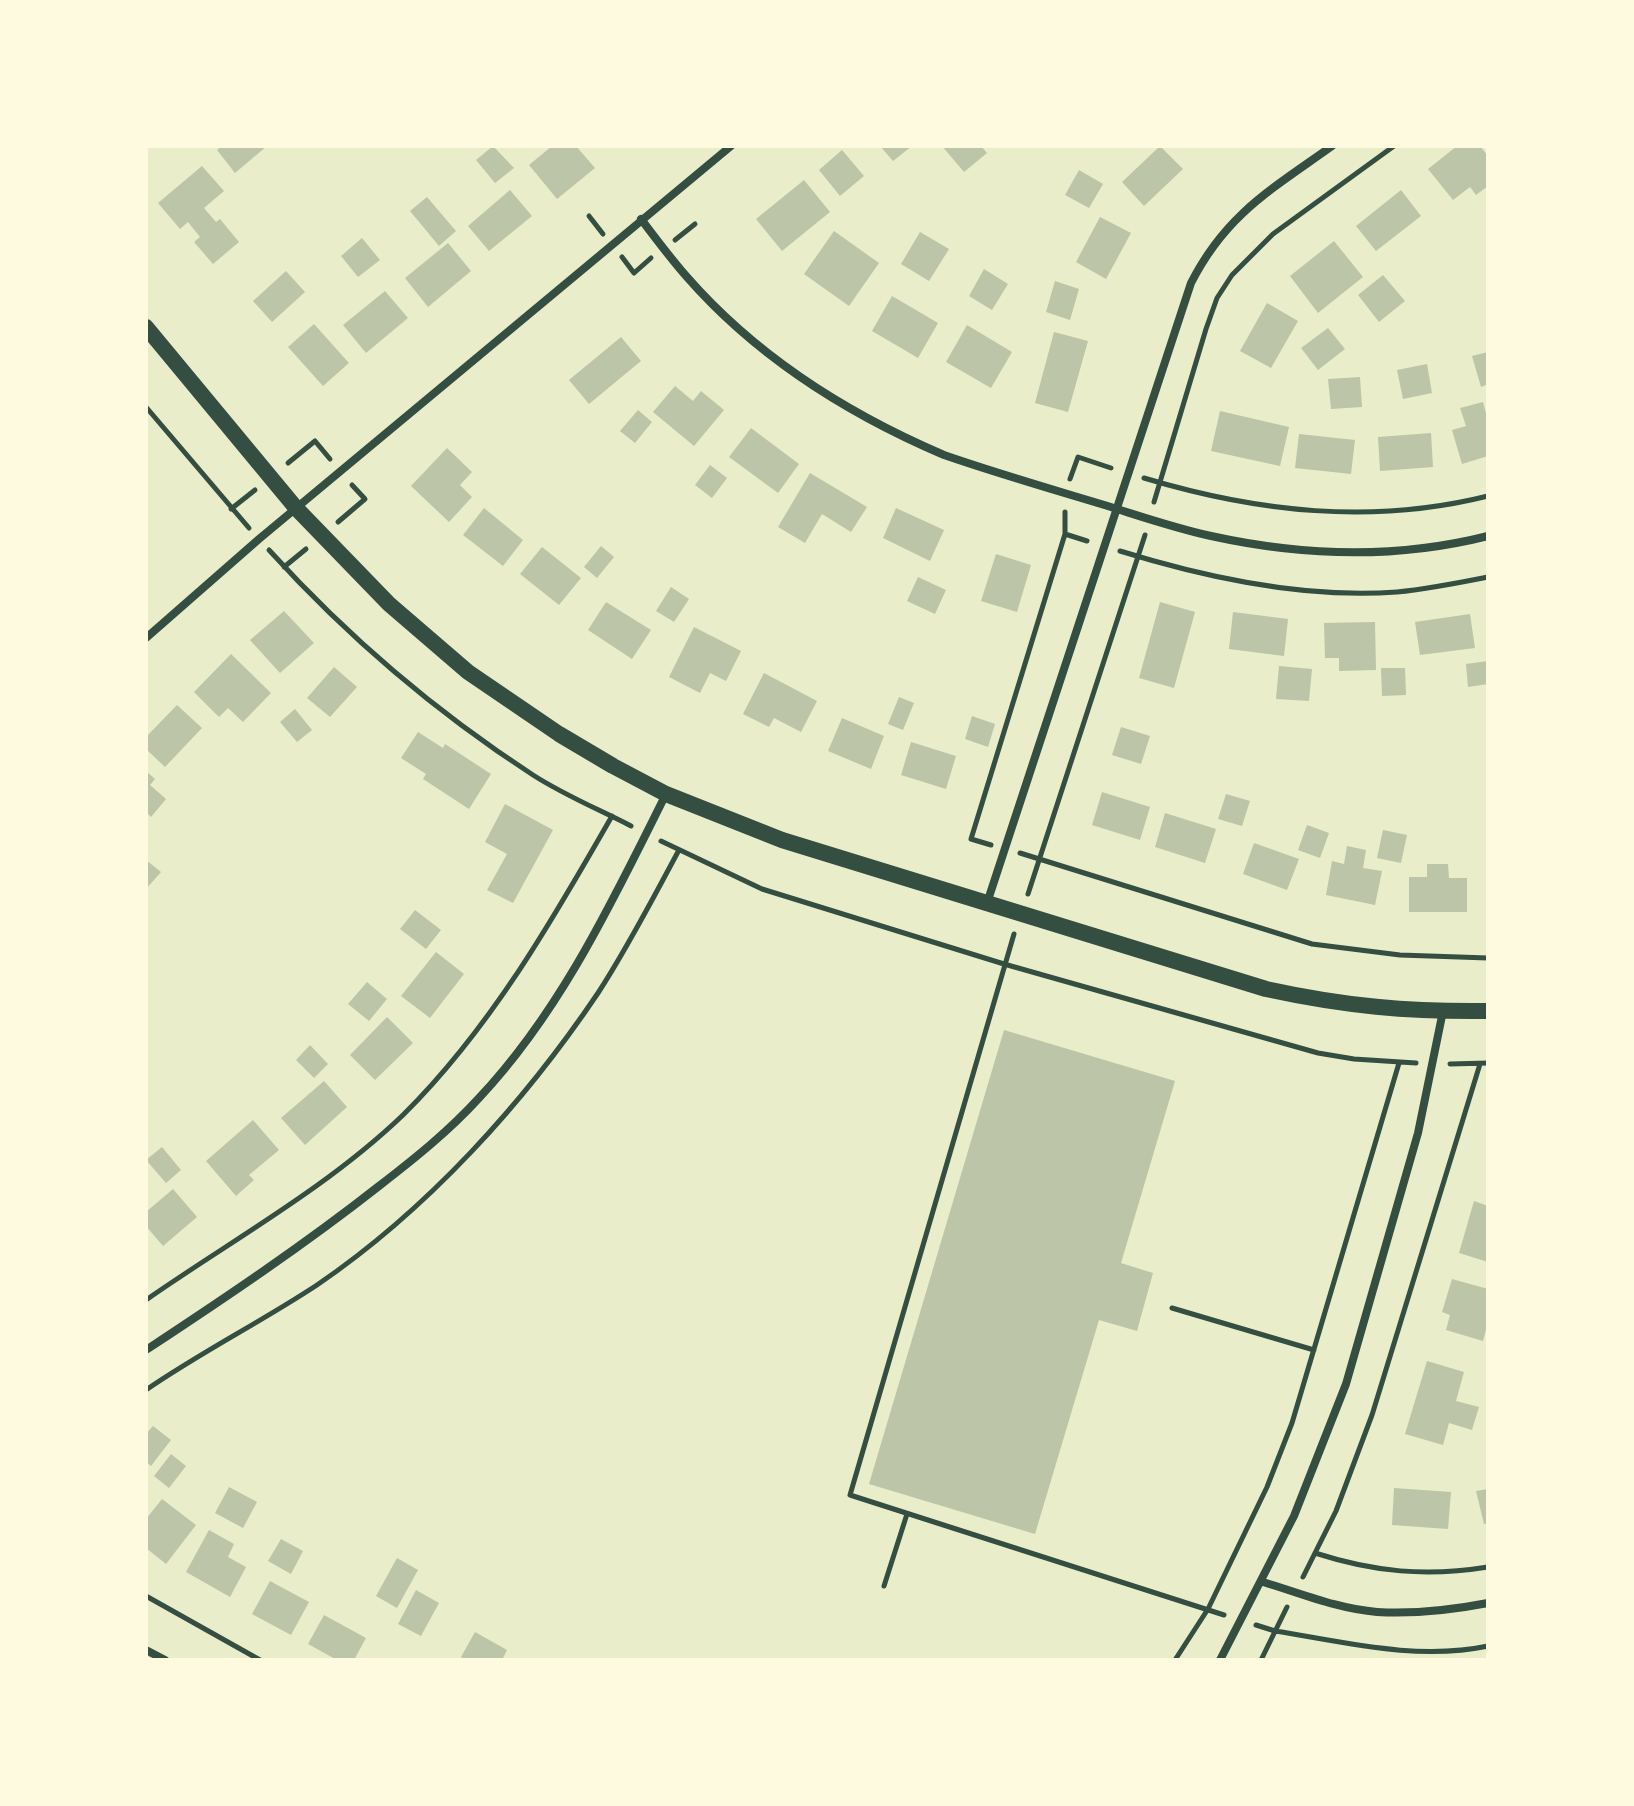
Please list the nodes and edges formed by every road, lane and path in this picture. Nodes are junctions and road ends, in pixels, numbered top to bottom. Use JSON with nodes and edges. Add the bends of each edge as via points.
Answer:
{"nodes":[{"id":1,"x":731,"y":146,"type":"edge"},
{"id":2,"x":1332,"y":146,"type":"edge"},
{"id":3,"x":1394,"y":146,"type":"edge"},
{"id":4,"x":641,"y":219,"type":"junction"},
{"id":5,"x":146,"y":327,"type":"edge"},
{"id":6,"x":146,"y":407,"type":"edge"},
{"id":7,"x":1488,"y":496,"type":"edge"},
{"id":8,"x":296,"y":508,"type":"junction"},
{"id":9,"x":1116,"y":508,"type":"junction"},
{"id":10,"x":231,"y":509,"type":"dead end"},
{"id":11,"x":1065,"y":534,"type":"dead end"},
{"id":12,"x":1488,"y":536,"type":"edge"},
{"id":13,"x":284,"y":567,"type":"dead end"},
{"id":14,"x":1488,"y":577,"type":"edge"},
{"id":15,"x":146,"y":638,"type":"edge"},
{"id":16,"x":666,"y":794,"type":"junction"},
{"id":17,"x":971,"y":839,"type":"dead end"},
{"id":18,"x":679,"y":850,"type":"dead end"},
{"id":19,"x":987,"y":903,"type":"junction"},
{"id":20,"x":1488,"y":958,"type":"edge"},
{"id":21,"x":1004,"y":964,"type":"junction"},
{"id":22,"x":1443,"y":1011,"type":"junction"},
{"id":23,"x":1488,"y":1011,"type":"edge"},
{"id":24,"x":1488,"y":1063,"type":"edge"},
{"id":25,"x":146,"y":1300,"type":"edge"},
{"id":26,"x":1172,"y":1308,"type":"dead end"},
{"id":27,"x":146,"y":1350,"type":"edge"},
{"id":28,"x":1314,"y":1350,"type":"junction"},
{"id":29,"x":907,"y":1514,"type":"junction"},
{"id":30,"x":1488,"y":1567,"type":"edge"},
{"id":31,"x":1263,"y":1582,"type":"junction"},
{"id":32,"x":884,"y":1586,"type":"dead end"},
{"id":33,"x":146,"y":1596,"type":"edge"},
{"id":34,"x":1488,"y":1603,"type":"edge"},
{"id":35,"x":1208,"y":1609,"type":"junction"},
{"id":36,"x":1488,"y":1646,"type":"edge"},
{"id":37,"x":146,"y":1650,"type":"edge"},
{"id":38,"x":165,"y":1660,"type":"edge"},
{"id":39,"x":260,"y":1660,"type":"edge"},
{"id":40,"x":1175,"y":1660,"type":"edge"},
{"id":41,"x":1220,"y":1660,"type":"edge"},
{"id":42,"x":1261,"y":1660,"type":"edge"}],
"edges":[{"from":1,"to":4,"type":"street"},
{"from":2,"to":9,"type":"street","via":[[1250,206],[1207,252],[1179,314]]},
{"from":3,"to":7,"type":"path","via":[[1273,234],[1232,275],[1217,298],[1159,483],[1220,498],[1341,514],[1404,512]]},
{"from":4,"to":8,"type":"street"},
{"from":4,"to":9,"type":"street","via":[[721,312],[832,399],[944,455]]},
{"from":5,"to":8,"type":"main road"},
{"from":6,"to":10,"type":"path"},
{"from":8,"to":15,"type":"street"},
{"from":8,"to":16,"type":"main road","via":[[389,604],[468,672],[559,734]]},
{"from":9,"to":12,"type":"street","via":[[1212,536],[1339,553],[1437,547]]},
{"from":9,"to":19,"type":"street"},
{"from":11,"to":17,"type":"path"},
{"from":13,"to":25,"type":"path","via":[[348,632],[461,725],[535,776],[612,816],[558,911],[497,1001],[401,1116],[277,1213]]},
{"from":14,"to":20,"type":"path","via":[[1396,592],[1337,592],[1203,575],[1139,557],[1039,859],[1312,944]]},
{"from":16,"to":19,"type":"main road","via":[[782,840]]},
{"from":16,"to":27,"type":"street","via":[[612,904],[545,1015],[480,1097],[440,1138],[342,1216]]},
{"from":18,"to":21,"type":"path","via":[[762,889]]},
{"from":19,"to":22,"type":"main road","via":[[1266,989],[1381,1009]]},
{"from":21,"to":28,"type":"path","via":[[1318,1053],[1399,1063]]},
{"from":21,"to":29,"type":"path","via":[[850,1495]]},
{"from":22,"to":23,"type":"main road"},
{"from":22,"to":31,"type":"street","via":[[1418,1133],[1346,1384]]},
{"from":24,"to":30,"type":"path","via":[[1480,1064],[1372,1415],[1315,1553],[1354,1566],[1410,1573]]},
{"from":26,"to":28,"type":"path"},
{"from":28,"to":35,"type":"path","via":[[1267,1487]]},
{"from":29,"to":32,"type":"path"},
{"from":29,"to":35,"type":"path"},
{"from":31,"to":34,"type":"street","via":[[1376,1612]]},
{"from":31,"to":41,"type":"street"},
{"from":33,"to":39,"type":"path"},
{"from":35,"to":40,"type":"path"},
{"from":36,"to":42,"type":"path","via":[[1397,1650],[1275,1631]]},
{"from":37,"to":38,"type":"street"}]}
